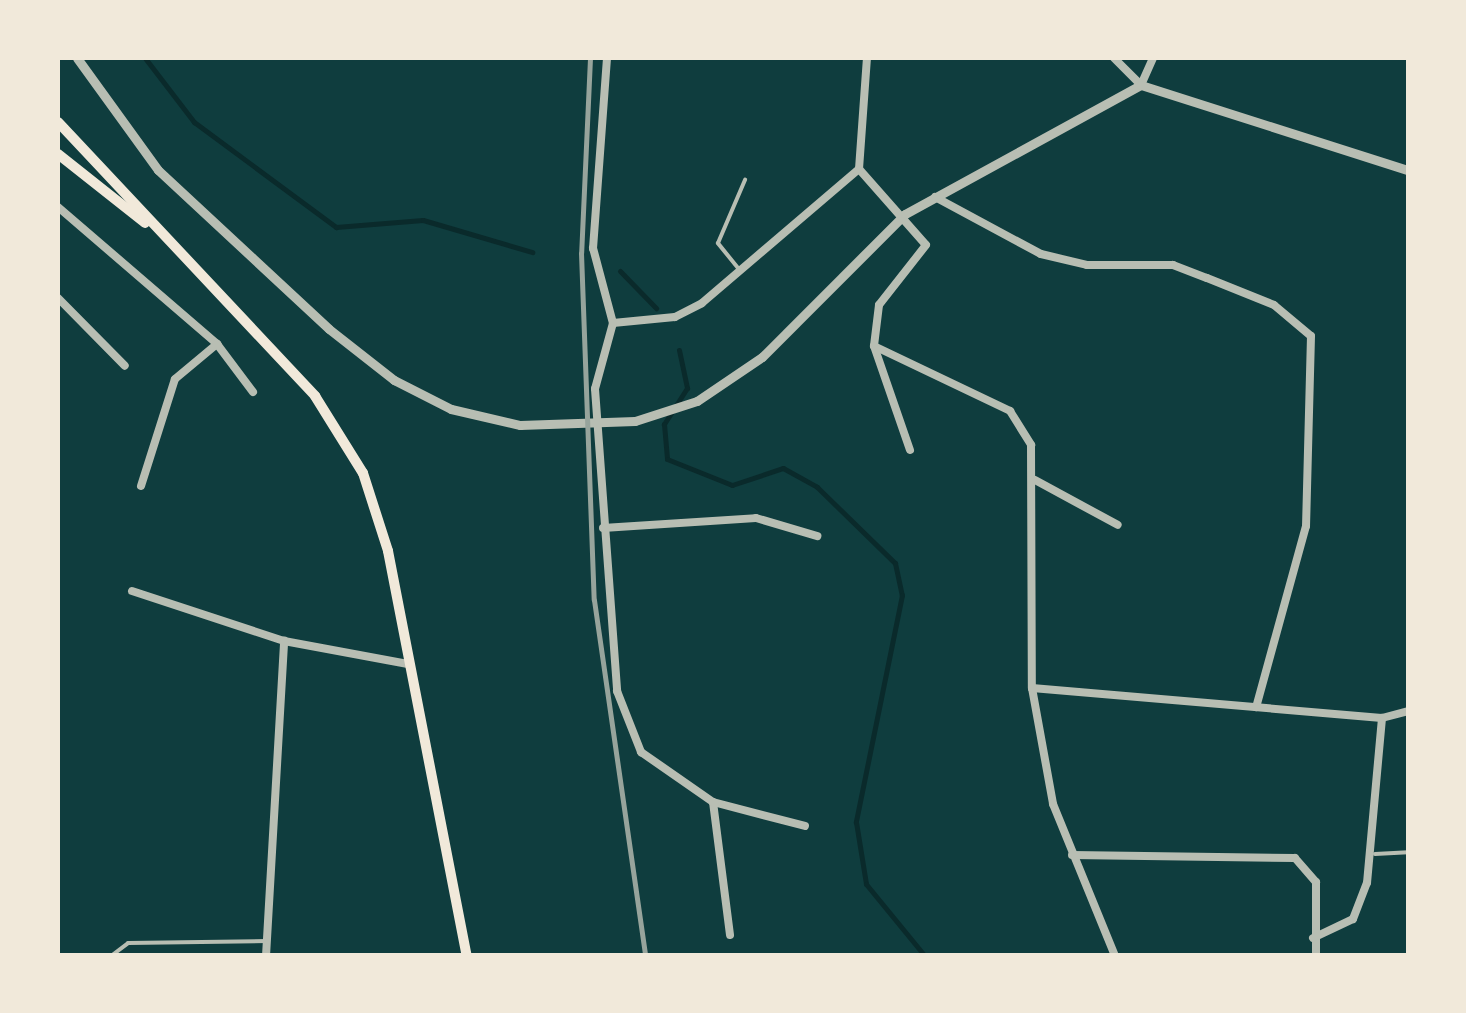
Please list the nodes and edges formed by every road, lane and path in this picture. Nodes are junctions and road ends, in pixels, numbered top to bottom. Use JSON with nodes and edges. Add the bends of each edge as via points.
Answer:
{"nodes":[{"id":1,"x":77,"y":58,"type":"edge"},
{"id":2,"x":607,"y":58,"type":"edge"},
{"id":3,"x":867,"y":58,"type":"edge"},
{"id":4,"x":1114,"y":58,"type":"edge"},
{"id":5,"x":1153,"y":58,"type":"edge"},
{"id":6,"x":1141,"y":85,"type":"junction"},
{"id":7,"x":58,"y":122,"type":"edge"},
{"id":8,"x":58,"y":154,"type":"edge"},
{"id":9,"x":859,"y":169,"type":"junction"},
{"id":10,"x":1408,"y":170,"type":"edge"},
{"id":11,"x":746,"y":180,"type":"dead end"},
{"id":12,"x":935,"y":197,"type":"junction"},
{"id":13,"x":58,"y":207,"type":"edge"},
{"id":14,"x":905,"y":214,"type":"junction"},
{"id":15,"x":150,"y":226,"type":"junction"},
{"id":16,"x":738,"y":268,"type":"junction"},
{"id":17,"x":58,"y":298,"type":"edge"},
{"id":18,"x":613,"y":323,"type":"junction"},
{"id":19,"x":217,"y":344,"type":"junction"},
{"id":20,"x":874,"y":346,"type":"junction"},
{"id":21,"x":124,"y":366,"type":"dead end"},
{"id":22,"x":253,"y":392,"type":"dead end"},
{"id":23,"x":910,"y":450,"type":"dead end"},
{"id":24,"x":1035,"y":480,"type":"junction"},
{"id":25,"x":141,"y":486,"type":"dead end"},
{"id":26,"x":1118,"y":525,"type":"dead end"},
{"id":27,"x":604,"y":528,"type":"junction"},
{"id":28,"x":817,"y":536,"type":"dead end"},
{"id":29,"x":132,"y":592,"type":"dead end"},
{"id":30,"x":284,"y":641,"type":"junction"},
{"id":31,"x":408,"y":664,"type":"junction"},
{"id":32,"x":1032,"y":688,"type":"junction"},
{"id":33,"x":1256,"y":707,"type":"junction"},
{"id":34,"x":1408,"y":710,"type":"edge"},
{"id":35,"x":1382,"y":718,"type":"junction"},
{"id":36,"x":713,"y":802,"type":"junction"},
{"id":37,"x":806,"y":826,"type":"dead end"},
{"id":38,"x":1408,"y":852,"type":"edge"},
{"id":39,"x":1376,"y":854,"type":"junction"},
{"id":40,"x":1072,"y":855,"type":"junction"},
{"id":41,"x":730,"y":934,"type":"dead end"},
{"id":42,"x":1313,"y":938,"type":"junction"},
{"id":43,"x":267,"y":941,"type":"junction"},
{"id":44,"x":112,"y":956,"type":"edge"},
{"id":45,"x":266,"y":956,"type":"edge"},
{"id":46,"x":467,"y":956,"type":"edge"},
{"id":47,"x":1115,"y":956,"type":"edge"},
{"id":48,"x":1316,"y":956,"type":"edge"}],
"edges":[{"from":1,"to":14,"type":"street","via":[[158,170],[216,227],[394,380],[451,408],[581,428],[697,401],[762,356]]},
{"from":2,"to":18,"type":"street","via":[[594,248]]},
{"from":3,"to":9,"type":"street"},
{"from":4,"to":6,"type":"street"},
{"from":5,"to":6,"type":"street"},
{"from":6,"to":10,"type":"street"},
{"from":6,"to":12,"type":"street"},
{"from":7,"to":15,"type":"main road"},
{"from":8,"to":15,"type":"main road"},
{"from":9,"to":14,"type":"street"},
{"from":9,"to":16,"type":"street"},
{"from":11,"to":16,"type":"lane","via":[[718,243]]},
{"from":12,"to":14,"type":"street"},
{"from":12,"to":33,"type":"street","via":[[1041,254],[1087,265],[1173,265],[1274,306],[1311,336],[1306,526]]},
{"from":13,"to":19,"type":"street"},
{"from":14,"to":20,"type":"street","via":[[926,245],[879,305]]},
{"from":15,"to":31,"type":"main road","via":[[280,356],[341,435],[380,516]]},
{"from":16,"to":18,"type":"street","via":[[674,317]]},
{"from":17,"to":21,"type":"street"},
{"from":18,"to":27,"type":"street","via":[[595,389]]},
{"from":19,"to":22,"type":"street"},
{"from":19,"to":25,"type":"street","via":[[175,379]]},
{"from":20,"to":23,"type":"street"},
{"from":20,"to":24,"type":"street","via":[[1010,411],[1031,445]]},
{"from":24,"to":26,"type":"street"},
{"from":24,"to":32,"type":"street"},
{"from":27,"to":28,"type":"street","via":[[756,518]]},
{"from":27,"to":36,"type":"street","via":[[626,727],[642,752]]},
{"from":29,"to":30,"type":"street"},
{"from":30,"to":31,"type":"street"},
{"from":30,"to":43,"type":"street"},
{"from":31,"to":46,"type":"main road"},
{"from":32,"to":33,"type":"street"},
{"from":32,"to":40,"type":"street","via":[[1053,804]]},
{"from":33,"to":35,"type":"street"},
{"from":34,"to":35,"type":"street"},
{"from":35,"to":39,"type":"street"},
{"from":36,"to":37,"type":"street"},
{"from":36,"to":41,"type":"street"},
{"from":38,"to":39,"type":"lane"},
{"from":39,"to":42,"type":"street","via":[[1352,919]]},
{"from":40,"to":42,"type":"street","via":[[1295,858],[1316,882]]},
{"from":40,"to":47,"type":"street"},
{"from":42,"to":48,"type":"street"},
{"from":43,"to":44,"type":"lane","via":[[128,943]]},
{"from":43,"to":45,"type":"street"}]}
